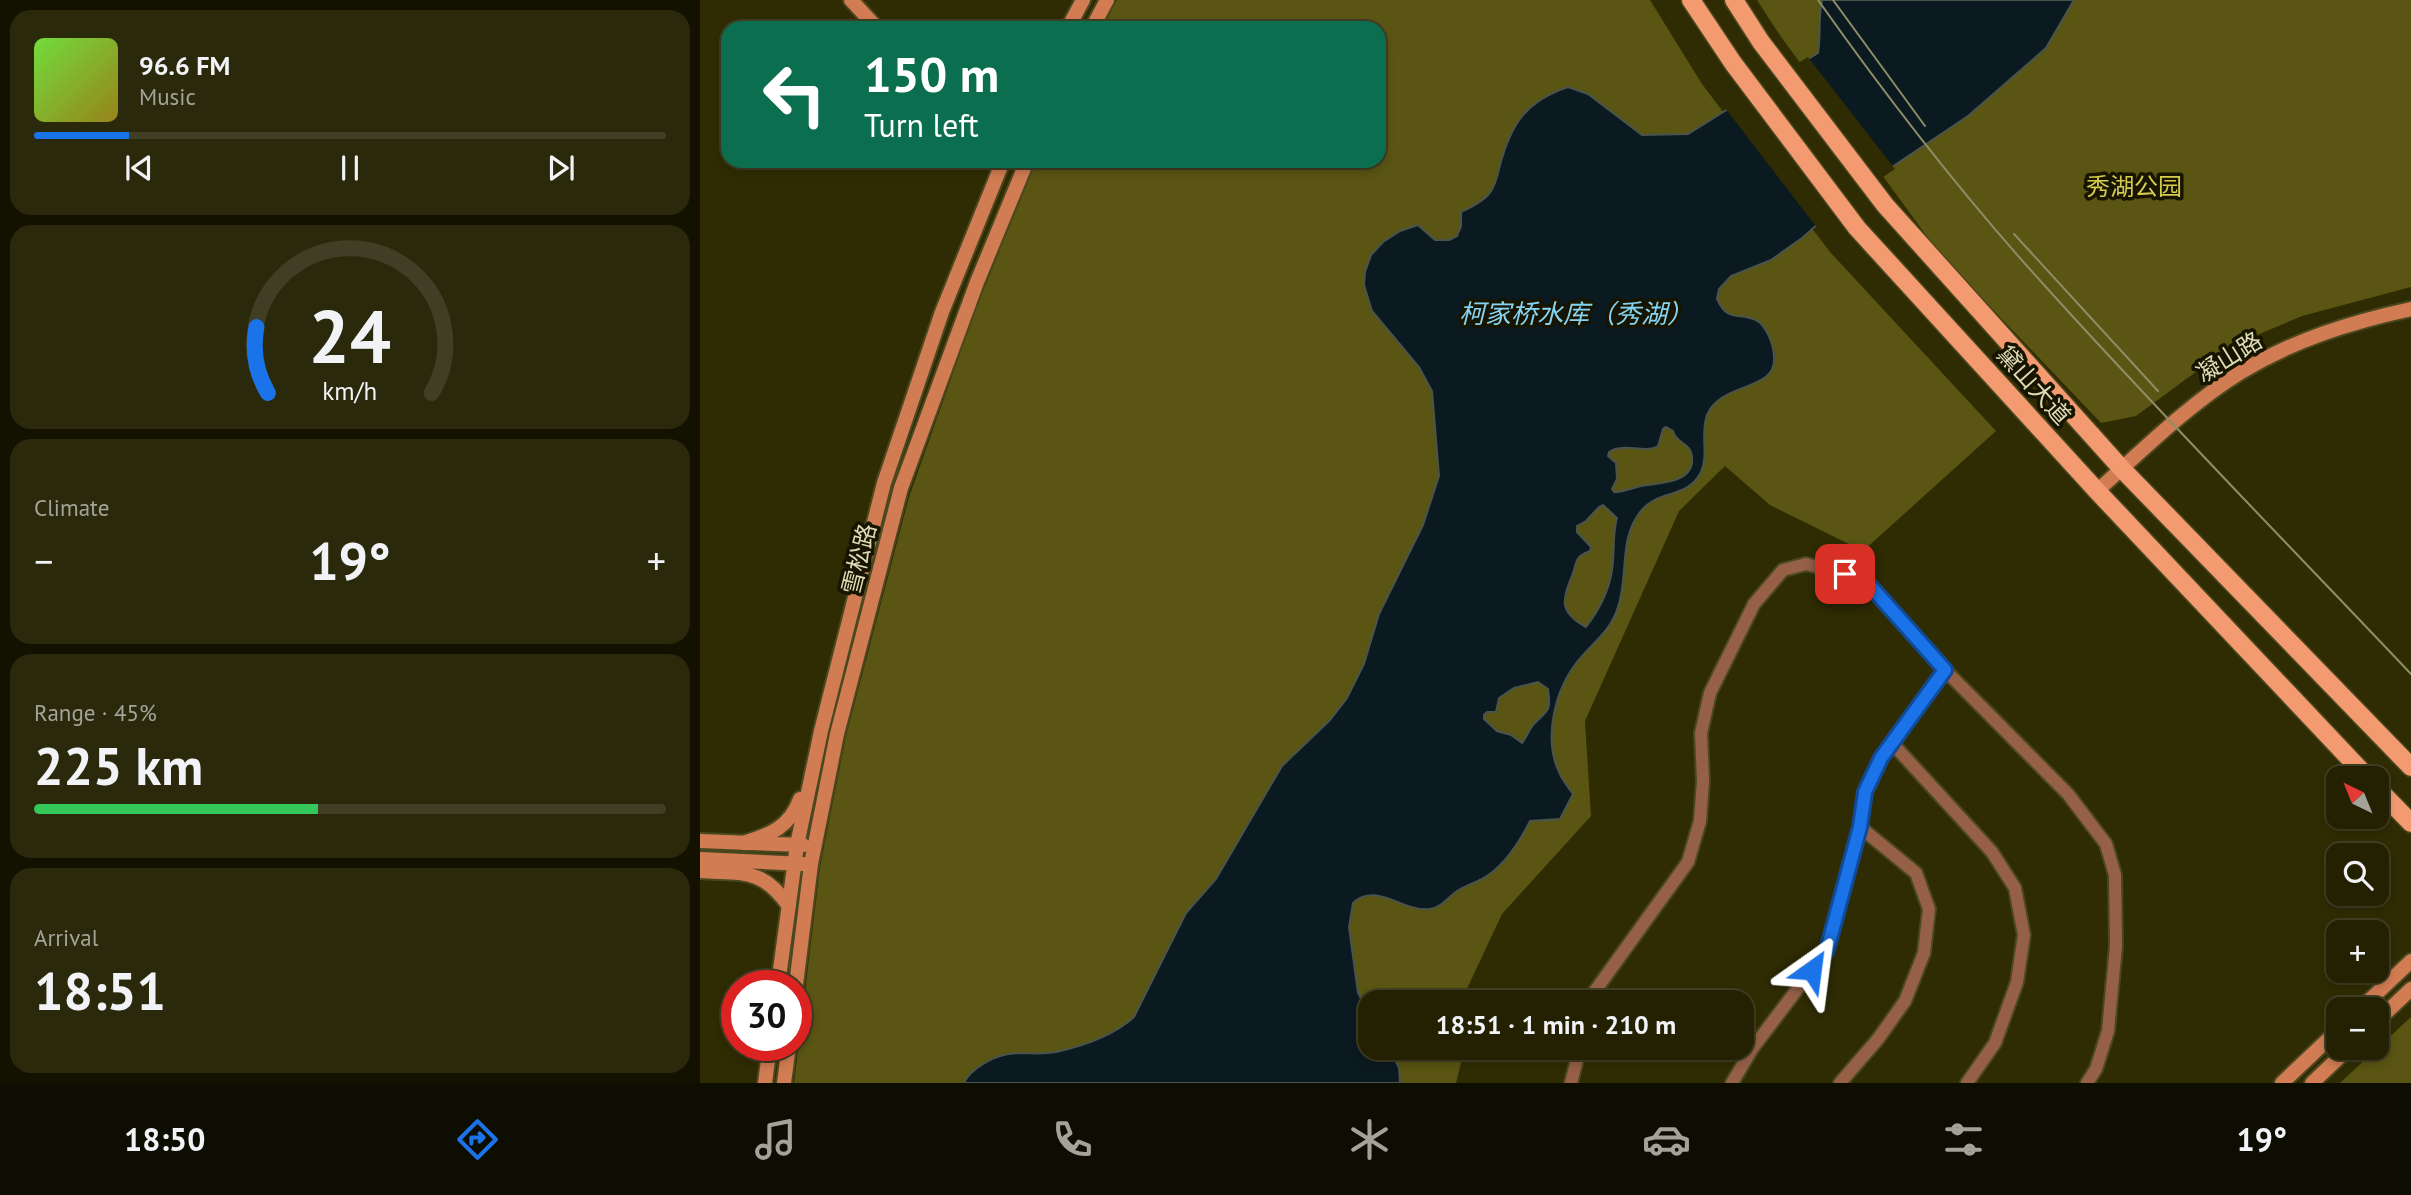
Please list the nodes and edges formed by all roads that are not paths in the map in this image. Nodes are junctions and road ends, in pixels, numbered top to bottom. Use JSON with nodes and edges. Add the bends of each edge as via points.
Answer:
{"nodes":[{"id":1,"x":852,"y":0,"type":"edge"},
{"id":2,"x":1083,"y":0,"type":"edge"},
{"id":3,"x":1107,"y":0,"type":"edge"},
{"id":4,"x":1691,"y":0,"type":"edge"},
{"id":5,"x":1734,"y":0,"type":"edge"},
{"id":6,"x":871,"y":21,"type":"edge"},
{"id":7,"x":1072,"y":21,"type":"edge"},
{"id":8,"x":1096,"y":21,"type":"edge"},
{"id":9,"x":1000,"y":168,"type":"edge"},
{"id":10,"x":1024,"y":168,"type":"edge"},
{"id":11,"x":2411,"y":309,"type":"edge"},
{"id":12,"x":2122,"y":469,"type":"junction"},
{"id":13,"x":2098,"y":491,"type":"junction"},
{"id":14,"x":1945,"y":670,"type":"junction"},
{"id":15,"x":1892,"y":743,"type":"junction"},
{"id":16,"x":814,"y":761,"type":"junction"},
{"id":17,"x":2357,"y":766,"type":"edge"},
{"id":18,"x":2411,"y":767,"type":"edge"},
{"id":19,"x":2389,"y":800,"type":"edge"},
{"id":20,"x":2411,"y":823,"type":"edge"},
{"id":21,"x":1860,"y":827,"type":"junction"},
{"id":22,"x":700,"y":841,"type":"edge"},
{"id":23,"x":743,"y":843,"type":"junction"},
{"id":24,"x":797,"y":845,"type":"junction"},
{"id":25,"x":815,"y":845,"type":"junction"},
{"id":26,"x":700,"y":859,"type":"edge"},
{"id":27,"x":794,"y":863,"type":"junction"},
{"id":28,"x":811,"y":864,"type":"junction"},
{"id":29,"x":700,"y":871,"type":"edge"},
{"id":30,"x":789,"y":906,"type":"junction"},
{"id":31,"x":2411,"y":961,"type":"edge"},
{"id":32,"x":780,"y":970,"type":"edge"},
{"id":33,"x":798,"y":970,"type":"edge"},
{"id":34,"x":2411,"y":989,"type":"edge"},
{"id":35,"x":1596,"y":990,"type":"edge"},
{"id":36,"x":2373,"y":997,"type":"edge"},
{"id":37,"x":2389,"y":1010,"type":"edge"},
{"id":38,"x":2326,"y":1041,"type":"edge"},
{"id":39,"x":1577,"y":1060,"type":"edge"},
{"id":40,"x":2336,"y":1060,"type":"edge"},
{"id":41,"x":768,"y":1061,"type":"edge"},
{"id":42,"x":787,"y":1061,"type":"edge"},
{"id":43,"x":765,"y":1083,"type":"edge"},
{"id":44,"x":784,"y":1083,"type":"edge"},
{"id":45,"x":1571,"y":1083,"type":"edge"},
{"id":46,"x":1732,"y":1083,"type":"edge"},
{"id":47,"x":1840,"y":1083,"type":"edge"},
{"id":48,"x":1967,"y":1083,"type":"edge"},
{"id":49,"x":2087,"y":1083,"type":"edge"},
{"id":50,"x":2282,"y":1083,"type":"edge"},
{"id":51,"x":2312,"y":1083,"type":"edge"}],
"edges":[{"from":1,"to":6,"type":"main road"},
{"from":2,"to":7,"type":"main road"},
{"from":3,"to":8,"type":"main road"},
{"from":4,"to":13,"type":"main road","name":"黛山大道","via":[[1857,228]]},
{"from":5,"to":12,"type":"main road","name":"黛山大道","via":[[1885,205]]},
{"from":9,"to":16,"type":"main road","name":"雪松路","via":[[942,312],[884,484]]},
{"from":10,"to":25,"type":"main road","name":"雪松路","via":[[901,488],[838,734]]},
{"from":11,"to":12,"type":"main road","name":"凝山路","via":[[2317,335],[2239,373]]},
{"from":12,"to":13,"type":"main road","name":"凝山路"},
{"from":12,"to":18,"type":"main road","name":"黛山大道"},
{"from":13,"to":17,"type":"main road","name":"黛山大道"},
{"from":14,"to":15,"type":"street"},
{"from":14,"to":35,"type":"street","via":[[1864,579],[1806,564],[1783,570],[1754,604],[1710,693],[1701,733],[1700,821],[1688,862]]},
{"from":14,"to":49,"type":"street","via":[[2068,794],[2106,844],[2115,875],[2116,946],[2108,1031]]},
{"from":15,"to":21,"type":"street","via":[[1865,792]]},
{"from":15,"to":48,"type":"street","via":[[1992,852],[2015,888],[2024,935],[2017,982],[1995,1043]]},
{"from":16,"to":23,"type":"main road","via":[[788,822],[765,837]]},
{"from":16,"to":24,"type":"main road","name":"雪松路"},
{"from":19,"to":20,"type":"main road"},
{"from":21,"to":46,"type":"street","via":[[1827,950]]},
{"from":21,"to":47,"type":"street","via":[[1916,873],[1929,909],[1924,953],[1905,1000]]},
{"from":22,"to":23,"type":"main road"},
{"from":23,"to":24,"type":"main road"},
{"from":24,"to":25,"type":"main road"},
{"from":24,"to":27,"type":"main road","name":"雪松路"},
{"from":25,"to":28,"type":"main road","name":"雪松路"},
{"from":26,"to":27,"type":"main road"},
{"from":27,"to":28,"type":"main road"},
{"from":27,"to":30,"type":"main road","name":"雪松路"},
{"from":28,"to":33,"type":"main road","name":"雪松路"},
{"from":29,"to":30,"type":"main road","via":[[764,878]]},
{"from":30,"to":32,"type":"main road","name":"雪松路"},
{"from":31,"to":36,"type":"main road"},
{"from":34,"to":37,"type":"main road"},
{"from":38,"to":50,"type":"main road"},
{"from":39,"to":45,"type":"street"},
{"from":40,"to":51,"type":"main road"},
{"from":41,"to":43,"type":"main road"},
{"from":42,"to":44,"type":"main road"}]}
